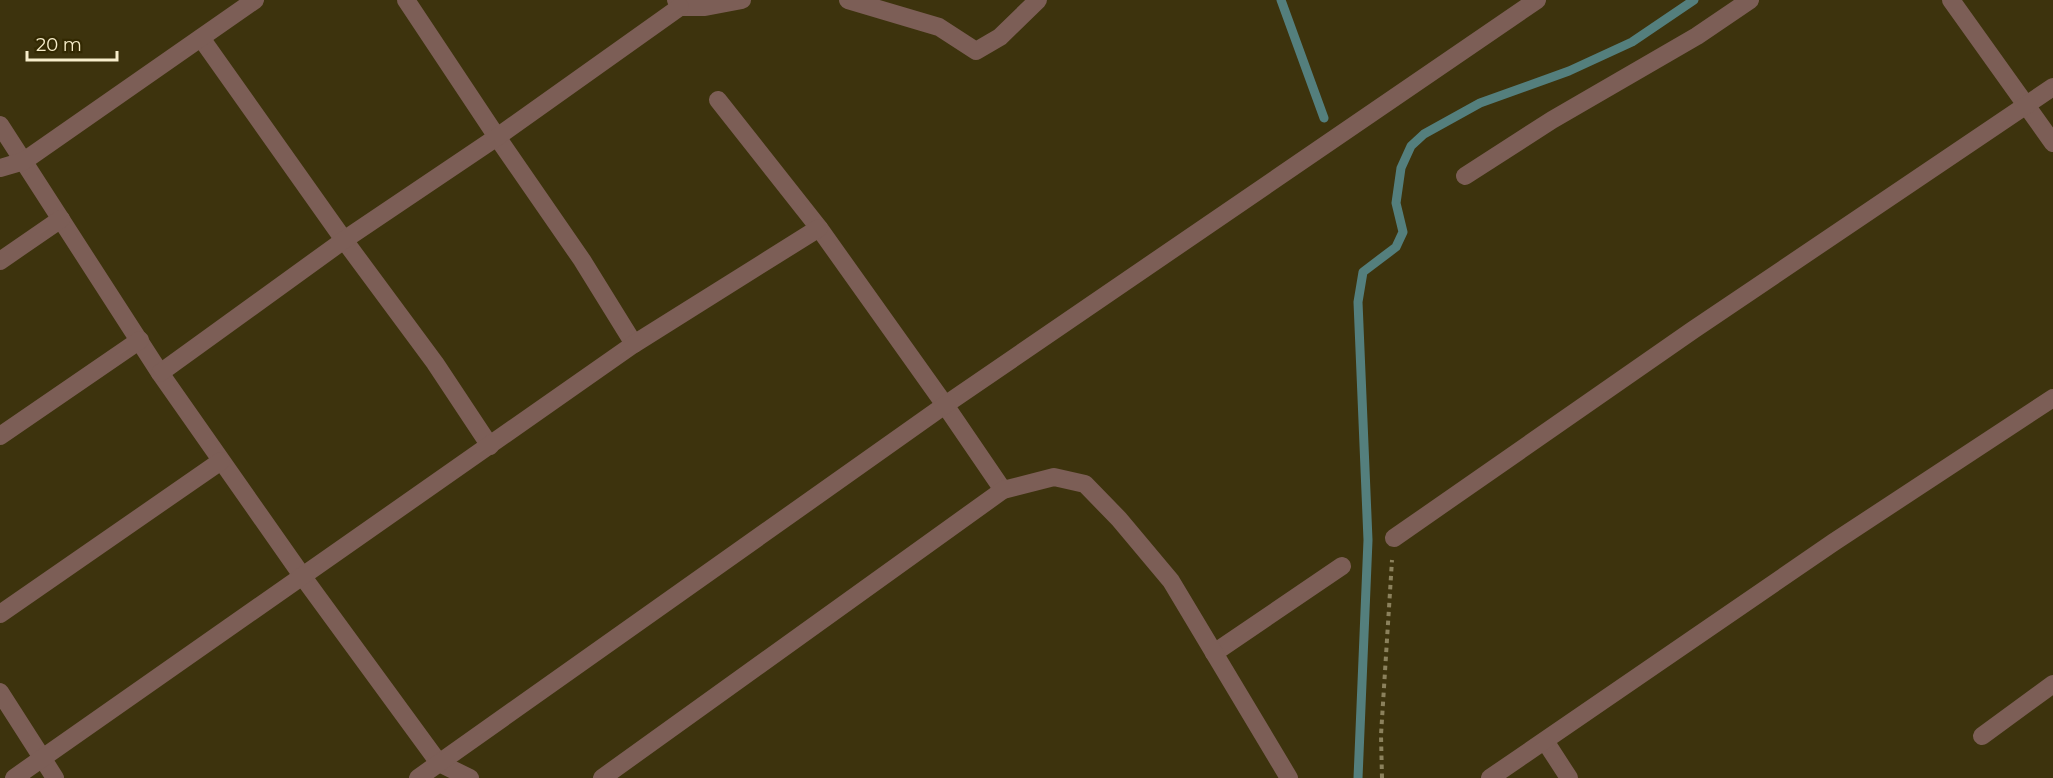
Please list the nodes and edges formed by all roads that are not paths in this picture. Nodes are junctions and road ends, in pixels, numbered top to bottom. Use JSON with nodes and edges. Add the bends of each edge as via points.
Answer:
{"nodes":[{"id":1,"x":255,"y":0,"type":"edge"},
{"id":2,"x":406,"y":0,"type":"edge"},
{"id":3,"x":742,"y":0,"type":"edge"},
{"id":4,"x":848,"y":0,"type":"edge"},
{"id":5,"x":1038,"y":0,"type":"edge"},
{"id":6,"x":1537,"y":0,"type":"edge"},
{"id":7,"x":1750,"y":0,"type":"edge"},
{"id":8,"x":1951,"y":0,"type":"edge"},
{"id":9,"x":678,"y":4,"type":"edge"},
{"id":10,"x":201,"y":38,"type":"junction"},
{"id":11,"x":2053,"y":87,"type":"edge"},
{"id":12,"x":718,"y":100,"type":"dead end"},
{"id":13,"x":2026,"y":105,"type":"junction"},
{"id":14,"x":0,"y":125,"type":"edge"},
{"id":15,"x":497,"y":137,"type":"junction"},
{"id":16,"x":2053,"y":142,"type":"edge"},
{"id":17,"x":24,"y":161,"type":"junction"},
{"id":18,"x":0,"y":168,"type":"edge"},
{"id":19,"x":1465,"y":176,"type":"dead end"},
{"id":20,"x":61,"y":219,"type":"junction"},
{"id":21,"x":819,"y":228,"type":"junction"},
{"id":22,"x":344,"y":240,"type":"junction"},
{"id":23,"x":0,"y":261,"type":"edge"},
{"id":24,"x":140,"y":340,"type":"junction"},
{"id":25,"x":634,"y":344,"type":"junction"},
{"id":26,"x":160,"y":373,"type":"junction"},
{"id":27,"x":2053,"y":398,"type":"edge"},
{"id":28,"x":945,"y":405,"type":"junction"},
{"id":29,"x":0,"y":436,"type":"edge"},
{"id":30,"x":490,"y":446,"type":"junction"},
{"id":31,"x":221,"y":461,"type":"junction"},
{"id":32,"x":1002,"y":490,"type":"junction"},
{"id":33,"x":1394,"y":538,"type":"road end"},
{"id":34,"x":1342,"y":566,"type":"dead end"},
{"id":35,"x":303,"y":577,"type":"junction"},
{"id":36,"x":0,"y":614,"type":"edge"},
{"id":37,"x":1214,"y":653,"type":"junction"},
{"id":38,"x":2053,"y":684,"type":"edge"},
{"id":39,"x":0,"y":692,"type":"edge"},
{"id":40,"x":1982,"y":736,"type":"dead end"},
{"id":41,"x":1545,"y":741,"type":"junction"},
{"id":42,"x":42,"y":759,"type":"junction"},
{"id":43,"x":439,"y":763,"type":"junction"},
{"id":44,"x":14,"y":778,"type":"edge"},
{"id":45,"x":55,"y":778,"type":"edge"},
{"id":46,"x":418,"y":778,"type":"edge"},
{"id":47,"x":470,"y":778,"type":"edge"},
{"id":48,"x":602,"y":778,"type":"edge"},
{"id":49,"x":1289,"y":778,"type":"edge"},
{"id":50,"x":1490,"y":778,"type":"edge"},
{"id":51,"x":1569,"y":778,"type":"edge"}],
"edges":[{"from":1,"to":10,"type":"street"},
{"from":2,"to":15,"type":"street"},
{"from":3,"to":9,"type":"street","via":[[705,7]]},
{"from":4,"to":5,"type":"street","via":[[939,27],[976,51],[1000,37]]},
{"from":6,"to":28,"type":"street"},
{"from":7,"to":19,"type":"street"},
{"from":8,"to":13,"type":"street"},
{"from":9,"to":15,"type":"street"},
{"from":10,"to":17,"type":"street"},
{"from":10,"to":22,"type":"street"},
{"from":11,"to":13,"type":"street"},
{"from":12,"to":21,"type":"street"},
{"from":13,"to":16,"type":"street"},
{"from":13,"to":33,"type":"street"},
{"from":14,"to":17,"type":"street"},
{"from":15,"to":22,"type":"street"},
{"from":15,"to":25,"type":"street"},
{"from":17,"to":18,"type":"street"},
{"from":17,"to":20,"type":"street"},
{"from":20,"to":23,"type":"street"},
{"from":20,"to":24,"type":"street"},
{"from":21,"to":25,"type":"street"},
{"from":21,"to":28,"type":"street"},
{"from":22,"to":26,"type":"street"},
{"from":22,"to":30,"type":"street","via":[[435,363]]},
{"from":24,"to":26,"type":"street"},
{"from":24,"to":29,"type":"street"},
{"from":25,"to":30,"type":"street"},
{"from":26,"to":31,"type":"street"},
{"from":27,"to":41,"type":"street","via":[[1834,542]]},
{"from":28,"to":32,"type":"street"},
{"from":28,"to":43,"type":"street"},
{"from":30,"to":35,"type":"street"},
{"from":31,"to":35,"type":"street"},
{"from":31,"to":36,"type":"street"},
{"from":32,"to":37,"type":"street","via":[[1054,477],[1085,484],[1171,581]]},
{"from":32,"to":48,"type":"street"},
{"from":34,"to":37,"type":"street"},
{"from":35,"to":42,"type":"street"},
{"from":35,"to":43,"type":"street"},
{"from":37,"to":49,"type":"street"},
{"from":38,"to":40,"type":"street"},
{"from":39,"to":42,"type":"street"},
{"from":41,"to":50,"type":"street"},
{"from":41,"to":51,"type":"street"},
{"from":42,"to":44,"type":"street"},
{"from":42,"to":45,"type":"street"},
{"from":43,"to":46,"type":"street"},
{"from":43,"to":47,"type":"street"}]}
